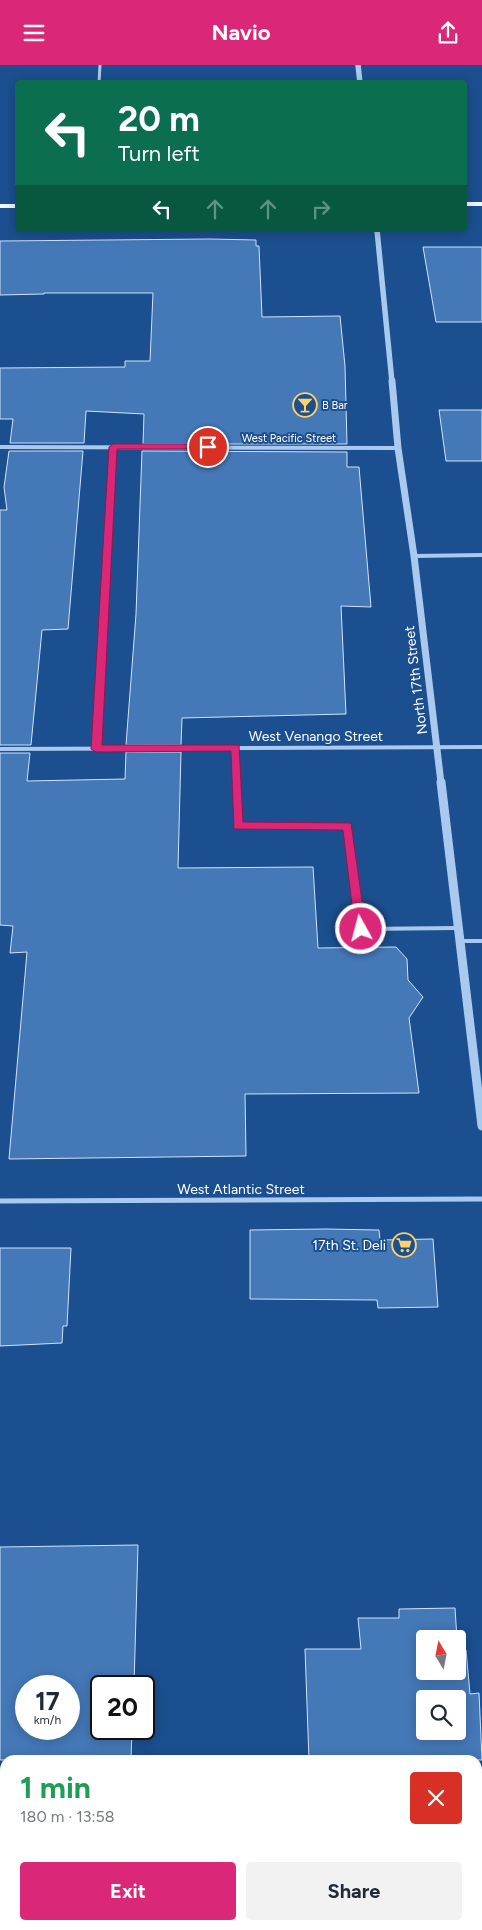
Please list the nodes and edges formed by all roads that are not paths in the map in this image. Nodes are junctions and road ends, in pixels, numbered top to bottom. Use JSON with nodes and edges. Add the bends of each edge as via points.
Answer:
{"nodes":[{"id":1,"x":100,"y":65,"type":"edge"},
{"id":2,"x":358,"y":65,"type":"edge"},
{"id":3,"x":99,"y":80,"type":"edge"},
{"id":4,"x":360,"y":80,"type":"edge"},
{"id":5,"x":467,"y":204,"type":"edge"},
{"id":6,"x":482,"y":204,"type":"edge"},
{"id":7,"x":0,"y":206,"type":"edge"},
{"id":8,"x":15,"y":206,"type":"edge"},
{"id":9,"x":377,"y":232,"type":"edge"},
{"id":10,"x":0,"y":447,"type":"edge"},
{"id":11,"x":113,"y":447,"type":"junction"},
{"id":12,"x":398,"y":448,"type":"junction"},
{"id":13,"x":482,"y":555,"type":"edge"},
{"id":14,"x":414,"y":556,"type":"junction"},
{"id":15,"x":436,"y":747,"type":"junction"},
{"id":16,"x":482,"y":747,"type":"edge"},
{"id":17,"x":236,"y":748,"type":"junction"},
{"id":18,"x":0,"y":749,"type":"edge"},
{"id":19,"x":96,"y":749,"type":"junction"},
{"id":20,"x":458,"y":928,"type":"junction"},
{"id":21,"x":460,"y":941,"type":"junction"},
{"id":22,"x":482,"y":941,"type":"edge"},
{"id":23,"x":482,"y":1126,"type":"edge"},
{"id":24,"x":482,"y":1199,"type":"edge"},
{"id":25,"x":0,"y":1201,"type":"edge"}],
"edges":[{"from":1,"to":3,"type":"street"},
{"from":2,"to":4,"type":"street"},
{"from":5,"to":6,"type":"main road"},
{"from":7,"to":8,"type":"main road"},
{"from":9,"to":12,"type":"street","name":"North 17th Street"},
{"from":10,"to":11,"type":"street","name":"West Pacific Street"},
{"from":11,"to":12,"type":"street","name":"West Pacific Street"},
{"from":11,"to":19,"type":"street"},
{"from":12,"to":14,"type":"street","name":"North 17th Street"},
{"from":13,"to":14,"type":"street"},
{"from":14,"to":15,"type":"street","name":"North 17th Street"},
{"from":15,"to":16,"type":"street","name":"West Venango Street"},
{"from":15,"to":17,"type":"street","name":"West Venango Street"},
{"from":15,"to":20,"type":"street","name":"North 17th Street"},
{"from":17,"to":19,"type":"street","name":"West Venango Street"},
{"from":17,"to":20,"type":"lane","via":[[238,826],[347,826],[361,929]]},
{"from":18,"to":19,"type":"street","name":"West Venango Street"},
{"from":20,"to":21,"type":"street","name":"North 17th Street"},
{"from":21,"to":22,"type":"lane"},
{"from":21,"to":23,"type":"street","name":"North 17th Street"},
{"from":24,"to":25,"type":"street","name":"West Atlantic Street"}]}
